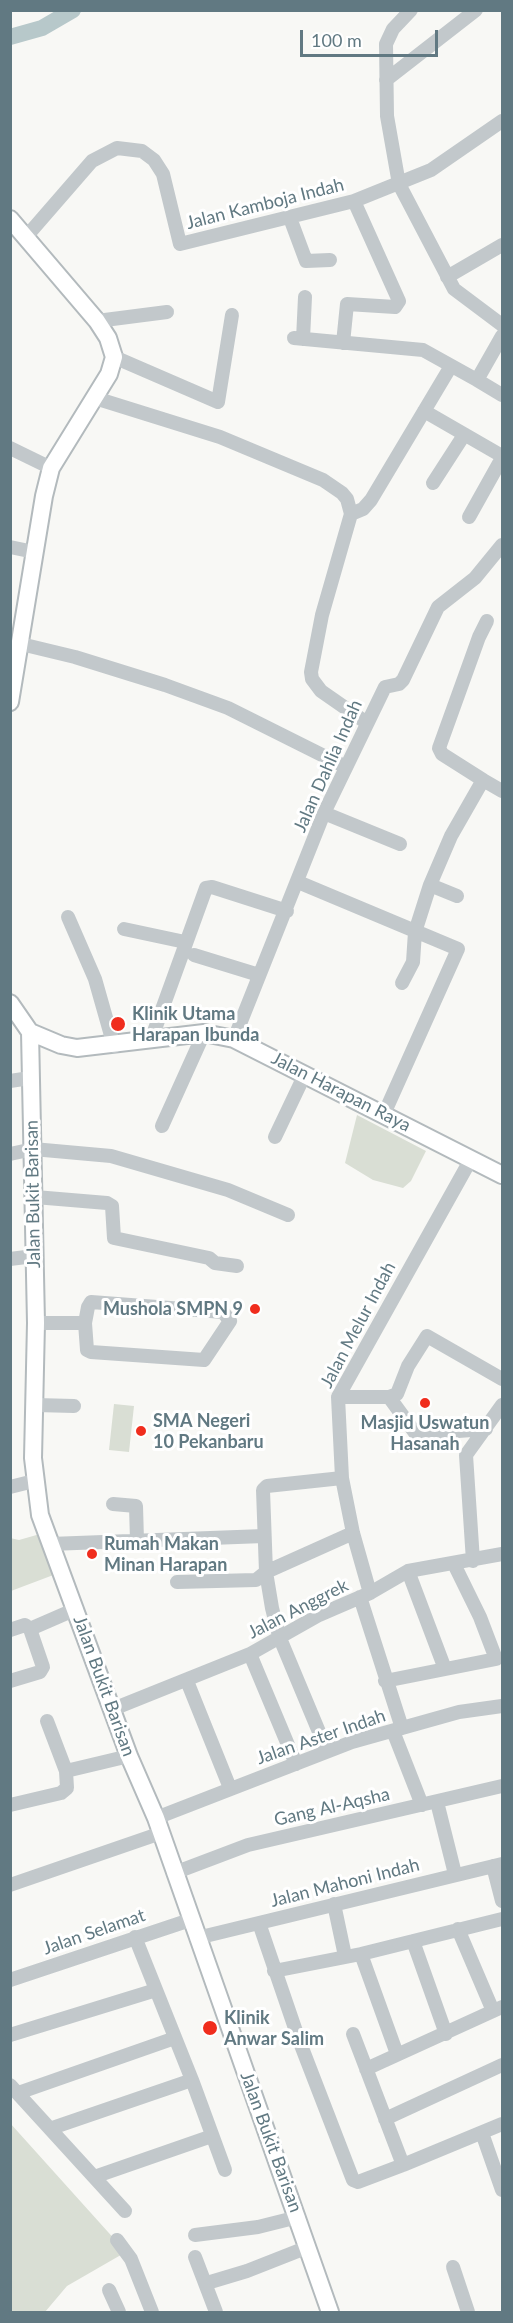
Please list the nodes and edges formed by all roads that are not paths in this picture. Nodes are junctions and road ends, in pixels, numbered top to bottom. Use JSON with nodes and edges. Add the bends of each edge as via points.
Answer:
{"nodes":[{"id":1,"x":411,"y":10,"type":"edge"},
{"id":2,"x":476,"y":10,"type":"edge"},
{"id":3,"x":386,"y":80,"type":"junction"},
{"id":4,"x":502,"y":122,"type":"edge"},
{"id":5,"x":399,"y":184,"type":"junction"},
{"id":6,"x":354,"y":201,"type":"junction"},
{"id":7,"x":290,"y":218,"type":"junction"},
{"id":8,"x":10,"y":219,"type":"edge"},
{"id":9,"x":26,"y":237,"type":"junction"},
{"id":10,"x":502,"y":245,"type":"edge"},
{"id":11,"x":330,"y":260,"type":"dead end"},
{"id":12,"x":447,"y":277,"type":"junction"},
{"id":13,"x":305,"y":297,"type":"dead end"},
{"id":14,"x":167,"y":312,"type":"dead end"},
{"id":15,"x":232,"y":315,"type":"dead end"},
{"id":16,"x":97,"y":321,"type":"junction"},
{"id":17,"x":502,"y":325,"type":"edge"},
{"id":18,"x":502,"y":336,"type":"edge"},
{"id":19,"x":343,"y":343,"type":"junction"},
{"id":20,"x":114,"y":357,"type":"junction"},
{"id":21,"x":451,"y":366,"type":"junction"},
{"id":22,"x":477,"y":381,"type":"junction"},
{"id":23,"x":502,"y":395,"type":"edge"},
{"id":24,"x":95,"y":398,"type":"junction"},
{"id":25,"x":424,"y":411,"type":"junction"},
{"id":26,"x":464,"y":435,"type":"junction"},
{"id":27,"x":10,"y":448,"type":"edge"},
{"id":28,"x":502,"y":457,"type":"edge"},
{"id":29,"x":51,"y":468,"type":"junction"},
{"id":30,"x":433,"y":483,"type":"dead end"},
{"id":31,"x":351,"y":514,"type":"junction"},
{"id":32,"x":469,"y":517,"type":"dead end"},
{"id":33,"x":502,"y":546,"type":"edge"},
{"id":34,"x":10,"y":547,"type":"edge"},
{"id":35,"x":34,"y":552,"type":"junction"},
{"id":36,"x":498,"y":561,"type":"edge"},
{"id":37,"x":487,"y":621,"type":"dead end"},
{"id":38,"x":21,"y":644,"type":"junction"},
{"id":39,"x":13,"y":679,"type":"edge"},
{"id":40,"x":10,"y":702,"type":"edge"},
{"id":41,"x":367,"y":723,"type":"junction"},
{"id":42,"x":346,"y":768,"type":"junction"},
{"id":43,"x":483,"y":780,"type":"junction"},
{"id":44,"x":502,"y":791,"type":"edge"},
{"id":45,"x":324,"y":813,"type":"junction"},
{"id":46,"x":400,"y":844,"type":"dead end"},
{"id":47,"x":298,"y":882,"type":"junction"},
{"id":48,"x":430,"y":885,"type":"junction"},
{"id":49,"x":457,"y":896,"type":"dead end"},
{"id":50,"x":287,"y":911,"type":"junction"},
{"id":51,"x":68,"y":917,"type":"dead end"},
{"id":52,"x":124,"y":930,"type":"dead end"},
{"id":53,"x":415,"y":932,"type":"junction"},
{"id":54,"x":185,"y":942,"type":"junction"},
{"id":55,"x":194,"y":955,"type":"dead end"},
{"id":56,"x":260,"y":975,"type":"junction"},
{"id":57,"x":402,"y":982,"type":"dead end"},
{"id":58,"x":10,"y":1004,"type":"edge"},
{"id":59,"x":30,"y":1032,"type":"junction"},
{"id":60,"x":204,"y":1033,"type":"junction"},
{"id":61,"x":234,"y":1039,"type":"junction"},
{"id":62,"x":151,"y":1040,"type":"junction"},
{"id":63,"x":114,"y":1046,"type":"junction"},
{"id":64,"x":305,"y":1074,"type":"junction"},
{"id":65,"x":30,"y":1078,"type":"junction"},
{"id":66,"x":10,"y":1081,"type":"edge"},
{"id":67,"x":384,"y":1114,"type":"junction"},
{"id":68,"x":162,"y":1126,"type":"dead end"},
{"id":69,"x":275,"y":1137,"type":"dead end"},
{"id":70,"x":33,"y":1149,"type":"junction"},
{"id":71,"x":10,"y":1154,"type":"edge"},
{"id":72,"x":471,"y":1159,"type":"junction"},
{"id":73,"x":501,"y":1170,"type":"edge"},
{"id":74,"x":35,"y":1197,"type":"junction"},
{"id":75,"x":288,"y":1215,"type":"dead end"},
{"id":76,"x":34,"y":1256,"type":"junction"},
{"id":77,"x":10,"y":1259,"type":"edge"},
{"id":78,"x":237,"y":1266,"type":"dead end"},
{"id":79,"x":36,"y":1323,"type":"junction"},
{"id":80,"x":85,"y":1323,"type":"junction"},
{"id":81,"x":502,"y":1379,"type":"edge"},
{"id":82,"x":338,"y":1397,"type":"junction"},
{"id":83,"x":390,"y":1397,"type":"junction"},
{"id":84,"x":36,"y":1405,"type":"junction"},
{"id":85,"x":502,"y":1405,"type":"edge"},
{"id":86,"x":74,"y":1406,"type":"dead end"},
{"id":87,"x":486,"y":1429,"type":"junction"},
{"id":88,"x":342,"y":1478,"type":"junction"},
{"id":89,"x":34,"y":1481,"type":"junction"},
{"id":90,"x":10,"y":1487,"type":"edge"},
{"id":91,"x":113,"y":1504,"type":"dead end"},
{"id":92,"x":353,"y":1533,"type":"junction"},
{"id":93,"x":264,"y":1536,"type":"junction"},
{"id":94,"x":137,"y":1540,"type":"junction"},
{"id":95,"x":50,"y":1544,"type":"junction"},
{"id":96,"x":502,"y":1554,"type":"edge"},
{"id":97,"x":472,"y":1561,"type":"junction"},
{"id":98,"x":454,"y":1564,"type":"junction"},
{"id":99,"x":408,"y":1571,"type":"junction"},
{"id":100,"x":266,"y":1572,"type":"junction"},
{"id":101,"x":177,"y":1582,"type":"dead end"},
{"id":102,"x":365,"y":1595,"type":"junction"},
{"id":103,"x":76,"y":1609,"type":"junction"},
{"id":104,"x":30,"y":1629,"type":"junction"},
{"id":105,"x":10,"y":1630,"type":"edge"},
{"id":106,"x":279,"y":1636,"type":"junction"},
{"id":107,"x":250,"y":1654,"type":"junction"},
{"id":108,"x":499,"y":1658,"type":"edge"},
{"id":109,"x":445,"y":1669,"type":"junction"},
{"id":110,"x":10,"y":1681,"type":"edge"},
{"id":111,"x":187,"y":1681,"type":"junction"},
{"id":112,"x":385,"y":1681,"type":"junction"},
{"id":113,"x":502,"y":1706,"type":"edge"},
{"id":114,"x":113,"y":1709,"type":"junction"},
{"id":115,"x":47,"y":1721,"type":"dead end"},
{"id":116,"x":398,"y":1729,"type":"junction"},
{"id":117,"x":327,"y":1751,"type":"junction"},
{"id":118,"x":129,"y":1756,"type":"junction"},
{"id":119,"x":296,"y":1764,"type":"junction"},
{"id":120,"x":66,"y":1771,"type":"junction"},
{"id":121,"x":502,"y":1786,"type":"edge"},
{"id":122,"x":230,"y":1788,"type":"junction"},
{"id":123,"x":437,"y":1802,"type":"junction"},
{"id":124,"x":11,"y":1804,"type":"edge"},
{"id":125,"x":422,"y":1805,"type":"junction"},
{"id":126,"x":159,"y":1826,"type":"junction"},
{"id":127,"x":498,"y":1865,"type":"edge"},
{"id":128,"x":174,"y":1873,"type":"junction"},
{"id":129,"x":455,"y":1874,"type":"junction"},
{"id":130,"x":10,"y":1885,"type":"edge"},
{"id":131,"x":502,"y":1901,"type":"edge"},
{"id":132,"x":334,"y":1904,"type":"junction"},
{"id":133,"x":502,"y":1919,"type":"edge"},
{"id":134,"x":190,"y":1920,"type":"junction"},
{"id":135,"x":259,"y":1923,"type":"junction"},
{"id":136,"x":458,"y":1929,"type":"junction"},
{"id":137,"x":135,"y":1937,"type":"junction"},
{"id":138,"x":197,"y":1938,"type":"junction"},
{"id":139,"x":413,"y":1941,"type":"junction"},
{"id":140,"x":361,"y":1954,"type":"junction"},
{"id":141,"x":345,"y":1956,"type":"junction"},
{"id":142,"x":274,"y":1971,"type":"junction"},
{"id":143,"x":10,"y":1980,"type":"edge"},
{"id":144,"x":156,"y":1990,"type":"junction"},
{"id":145,"x":498,"y":2009,"type":"edge"},
{"id":146,"x":353,"y":2034,"type":"dead end"},
{"id":147,"x":446,"y":2034,"type":"junction"},
{"id":148,"x":10,"y":2035,"type":"edge"},
{"id":149,"x":175,"y":2038,"type":"junction"},
{"id":150,"x":397,"y":2054,"type":"junction"},
{"id":151,"x":502,"y":2065,"type":"edge"},
{"id":152,"x":366,"y":2069,"type":"junction"},
{"id":153,"x":192,"y":2080,"type":"junction"},
{"id":154,"x":14,"y":2089,"type":"edge"},
{"id":155,"x":385,"y":2119,"type":"junction"},
{"id":156,"x":502,"y":2124,"type":"edge"},
{"id":157,"x":52,"y":2128,"type":"junction"},
{"id":158,"x":482,"y":2133,"type":"junction"},
{"id":159,"x":212,"y":2136,"type":"junction"},
{"id":160,"x":404,"y":2165,"type":"junction"},
{"id":161,"x":225,"y":2170,"type":"dead end"},
{"id":162,"x":94,"y":2177,"type":"junction"},
{"id":163,"x":502,"y":2190,"type":"edge"},
{"id":164,"x":125,"y":2211,"type":"dead end"},
{"id":165,"x":298,"y":2217,"type":"junction"},
{"id":166,"x":195,"y":2235,"type":"dead end"},
{"id":167,"x":117,"y":2240,"type":"dead end"},
{"id":168,"x":308,"y":2247,"type":"junction"},
{"id":169,"x":195,"y":2257,"type":"dead end"},
{"id":170,"x":453,"y":2267,"type":"dead end"},
{"id":171,"x":207,"y":2283,"type":"junction"},
{"id":172,"x":109,"y":2290,"type":"dead end"},
{"id":173,"x":119,"y":2313,"type":"edge"},
{"id":174,"x":152,"y":2313,"type":"edge"},
{"id":175,"x":216,"y":2313,"type":"edge"},
{"id":176,"x":330,"y":2313,"type":"edge"},
{"id":177,"x":468,"y":2313,"type":"edge"}],
"edges":[{"from":1,"to":3,"type":"street","via":[[388,36]]},
{"from":2,"to":3,"type":"street"},
{"from":3,"to":5,"type":"street","via":[[387,116]]},
{"from":4,"to":5,"type":"street","name":"Jalan Kamboja Indah","via":[[431,170]]},
{"from":5,"to":6,"type":"street","name":"Jalan Kamboja Indah"},
{"from":5,"to":12,"type":"street"},
{"from":6,"to":7,"type":"street","name":"Jalan Kamboja Indah"},
{"from":6,"to":19,"type":"street","via":[[399,301],[395,307],[347,304]]},
{"from":7,"to":9,"type":"street","name":"Jalan Kamboja Indah","via":[[180,244],[163,174],[154,160],[142,151],[117,148],[92,161]]},
{"from":7,"to":11,"type":"street","via":[[306,261]]},
{"from":8,"to":9,"type":"main road"},
{"from":9,"to":16,"type":"main road"},
{"from":10,"to":12,"type":"street"},
{"from":12,"to":17,"type":"street","via":[[457,292]]},
{"from":13,"to":19,"type":"street","via":[[298,338]]},
{"from":14,"to":16,"type":"street"},
{"from":15,"to":20,"type":"street","via":[[218,402]]},
{"from":16,"to":20,"type":"main road"},
{"from":18,"to":22,"type":"street"},
{"from":19,"to":21,"type":"street","via":[[423,350]]},
{"from":20,"to":24,"type":"main road","via":[[110,374]]},
{"from":21,"to":22,"type":"street"},
{"from":21,"to":25,"type":"street"},
{"from":22,"to":23,"type":"street"},
{"from":24,"to":29,"type":"main road"},
{"from":24,"to":31,"type":"street","via":[[219,437],[322,480],[342,493]]},
{"from":25,"to":26,"type":"street"},
{"from":25,"to":31,"type":"street","via":[[371,500]]},
{"from":26,"to":28,"type":"street"},
{"from":26,"to":30,"type":"street"},
{"from":27,"to":29,"type":"street"},
{"from":28,"to":32,"type":"street"},
{"from":29,"to":35,"type":"main road"},
{"from":31,"to":41,"type":"street","via":[[324,606],[311,672],[321,691]]},
{"from":33,"to":36,"type":"street","name":"Jalan Dahlia Indah"},
{"from":34,"to":35,"type":"street"},
{"from":35,"to":38,"type":"main road"},
{"from":36,"to":41,"type":"street","name":"Jalan Dahlia Indah","via":[[438,607],[403,680],[385,687]]},
{"from":37,"to":43,"type":"street","via":[[439,748],[442,754]]},
{"from":38,"to":39,"type":"main road"},
{"from":38,"to":42,"type":"street","via":[[75,657],[218,704]]},
{"from":39,"to":40,"type":"main road"},
{"from":41,"to":42,"type":"street","name":"Jalan Dahlia Indah"},
{"from":42,"to":45,"type":"street","name":"Jalan Dahlia Indah"},
{"from":43,"to":44,"type":"street"},
{"from":43,"to":48,"type":"street","via":[[451,836]]},
{"from":45,"to":46,"type":"street"},
{"from":45,"to":47,"type":"street","name":"Jalan Dahlia Indah"},
{"from":47,"to":50,"type":"street","name":"Jalan Dahlia Indah"},
{"from":47,"to":53,"type":"street"},
{"from":48,"to":49,"type":"street"},
{"from":48,"to":53,"type":"street"},
{"from":50,"to":54,"type":"street","via":[[208,887]]},
{"from":50,"to":56,"type":"street","name":"Jalan Dahlia Indah"},
{"from":51,"to":63,"type":"street","via":[[95,979]]},
{"from":52,"to":54,"type":"street"},
{"from":53,"to":57,"type":"street","via":[[413,962]]},
{"from":53,"to":67,"type":"street","via":[[455,947],[458,952]]},
{"from":54,"to":62,"type":"street"},
{"from":55,"to":56,"type":"street"},
{"from":56,"to":61,"type":"street","name":"Jalan Dahlia Indah"},
{"from":58,"to":59,"type":"main road"},
{"from":59,"to":63,"type":"main road","name":"Jalan Harapan Raya","via":[[77,1048]]},
{"from":59,"to":65,"type":"main road","name":"Jalan Bukit Barisan"},
{"from":60,"to":61,"type":"main road","name":"Jalan Harapan Raya"},
{"from":60,"to":62,"type":"main road","name":"Jalan Harapan Raya"},
{"from":60,"to":68,"type":"street"},
{"from":61,"to":64,"type":"main road","name":"Jalan Harapan Raya"},
{"from":62,"to":63,"type":"main road","name":"Jalan Harapan Raya"},
{"from":64,"to":67,"type":"main road","name":"Jalan Harapan Raya"},
{"from":64,"to":69,"type":"street"},
{"from":65,"to":66,"type":"street"},
{"from":65,"to":70,"type":"main road","name":"Jalan Bukit Barisan"},
{"from":67,"to":72,"type":"main road","name":"Jalan Harapan Raya"},
{"from":70,"to":71,"type":"street"},
{"from":70,"to":74,"type":"main road","name":"Jalan Bukit Barisan"},
{"from":70,"to":75,"type":"street","via":[[133,1161],[228,1190]]},
{"from":72,"to":73,"type":"main road","name":"Jalan Harapan Raya"},
{"from":72,"to":82,"type":"street","name":"Jalan Melur Indah"},
{"from":74,"to":76,"type":"main road","name":"Jalan Bukit Barisan"},
{"from":74,"to":78,"type":"street","via":[[110,1204],[114,1238]]},
{"from":76,"to":77,"type":"street"},
{"from":76,"to":79,"type":"main road","name":"Jalan Bukit Barisan"},
{"from":79,"to":80,"type":"street"},
{"from":79,"to":84,"type":"main road","name":"Jalan Bukit Barisan"},
{"from":80,"to":80,"type":"street","via":[[89,1352],[204,1360],[230,1321],[224,1312],[91,1302]]},
{"from":81,"to":83,"type":"street","via":[[427,1336],[408,1366],[399,1391]]},
{"from":82,"to":83,"type":"street"},
{"from":82,"to":88,"type":"street","name":"Jalan Melur Indah"},
{"from":83,"to":87,"type":"street","via":[[416,1434]]},
{"from":84,"to":86,"type":"street"},
{"from":84,"to":89,"type":"main road","name":"Jalan Bukit Barisan"},
{"from":85,"to":87,"type":"street"},
{"from":87,"to":97,"type":"street","via":[[466,1455]]},
{"from":88,"to":92,"type":"street","name":"Jalan Melur Indah"},
{"from":88,"to":93,"type":"street","via":[[266,1486]]},
{"from":89,"to":90,"type":"street"},
{"from":89,"to":95,"type":"main road","name":"Jalan Bukit Barisan"},
{"from":91,"to":94,"type":"street","via":[[136,1506]]},
{"from":92,"to":100,"type":"street"},
{"from":92,"to":102,"type":"street","name":"Jalan Melur Indah"},
{"from":93,"to":94,"type":"street"},
{"from":93,"to":100,"type":"street"},
{"from":94,"to":95,"type":"street"},
{"from":95,"to":103,"type":"main road","name":"Jalan Bukit Barisan"},
{"from":96,"to":97,"type":"street","name":"Jalan Anggrek"},
{"from":97,"to":98,"type":"street","name":"Jalan Anggrek"},
{"from":98,"to":99,"type":"street","name":"Jalan Anggrek"},
{"from":98,"to":108,"type":"street"},
{"from":99,"to":102,"type":"street","name":"Jalan Anggrek"},
{"from":99,"to":109,"type":"street"},
{"from":100,"to":101,"type":"street","via":[[256,1580]]},
{"from":100,"to":106,"type":"street"},
{"from":102,"to":106,"type":"street","name":"Jalan Anggrek"},
{"from":102,"to":112,"type":"street","name":"Jalan Melur Indah"},
{"from":103,"to":104,"type":"street"},
{"from":103,"to":114,"type":"main road","name":"Jalan Bukit Barisan"},
{"from":104,"to":105,"type":"street","via":[[25,1625]]},
{"from":104,"to":110,"type":"street","via":[[42,1670]]},
{"from":106,"to":107,"type":"street","name":"Jalan Anggrek"},
{"from":106,"to":117,"type":"street"},
{"from":107,"to":111,"type":"street","name":"Jalan Anggrek"},
{"from":107,"to":119,"type":"street"},
{"from":108,"to":109,"type":"street"},
{"from":109,"to":112,"type":"street"},
{"from":111,"to":114,"type":"street","name":"Jalan Anggrek"},
{"from":111,"to":122,"type":"street"},
{"from":112,"to":116,"type":"street","name":"Jalan Melur Indah"},
{"from":113,"to":116,"type":"street","name":"Jalan Aster Indah","via":[[475,1708]]},
{"from":114,"to":118,"type":"main road","name":"Jalan Bukit Barisan"},
{"from":115,"to":120,"type":"street"},
{"from":116,"to":117,"type":"street","name":"Jalan Aster Indah"},
{"from":116,"to":125,"type":"street","name":"Jalan Melur Indah"},
{"from":117,"to":119,"type":"street","name":"Jalan Aster Indah"},
{"from":118,"to":120,"type":"street"},
{"from":118,"to":126,"type":"main road","name":"Jalan Bukit Barisan"},
{"from":119,"to":122,"type":"street","name":"Jalan Aster Indah"},
{"from":120,"to":124,"type":"street","via":[[67,1788],[61,1793]]},
{"from":121,"to":123,"type":"street","name":"Gang Al-Aqsha"},
{"from":122,"to":126,"type":"street","name":"Jalan Aster Indah"},
{"from":123,"to":125,"type":"street","name":"Gang Al-Aqsha"},
{"from":123,"to":129,"type":"street"},
{"from":125,"to":128,"type":"street","name":"Gang Al-Aqsha","via":[[248,1845]]},
{"from":126,"to":128,"type":"main road","name":"Jalan Bukit Barisan"},
{"from":126,"to":130,"type":"street","name":"Jalan Aster Indah"},
{"from":127,"to":129,"type":"street","name":"Jalan Mahoni Indah"},
{"from":127,"to":131,"type":"street"},
{"from":128,"to":134,"type":"main road","name":"Jalan Bukit Barisan"},
{"from":129,"to":132,"type":"street","name":"Jalan Mahoni Indah"},
{"from":132,"to":135,"type":"street","name":"Jalan Mahoni Indah"},
{"from":132,"to":141,"type":"street"},
{"from":133,"to":136,"type":"street"},
{"from":134,"to":137,"type":"street","name":"Jalan Selamat"},
{"from":134,"to":138,"type":"main road","name":"Jalan Bukit Barisan"},
{"from":135,"to":138,"type":"street","name":"Jalan Mahoni Indah"},
{"from":135,"to":142,"type":"street"},
{"from":136,"to":139,"type":"street"},
{"from":136,"to":145,"type":"street"},
{"from":137,"to":143,"type":"street","name":"Jalan Selamat"},
{"from":137,"to":144,"type":"street"},
{"from":138,"to":165,"type":"main road","name":"Jalan Bukit Barisan"},
{"from":139,"to":140,"type":"street"},
{"from":139,"to":147,"type":"street"},
{"from":140,"to":141,"type":"street"},
{"from":140,"to":150,"type":"street"},
{"from":141,"to":142,"type":"street"},
{"from":142,"to":160,"type":"street","via":[[353,2180],[358,2182]]},
{"from":144,"to":148,"type":"street"},
{"from":144,"to":149,"type":"street"},
{"from":145,"to":147,"type":"street"},
{"from":146,"to":152,"type":"street"},
{"from":147,"to":150,"type":"street"},
{"from":149,"to":153,"type":"street"},
{"from":149,"to":154,"type":"street"},
{"from":150,"to":152,"type":"street"},
{"from":151,"to":155,"type":"street"},
{"from":152,"to":155,"type":"street"},
{"from":153,"to":157,"type":"street"},
{"from":153,"to":159,"type":"street"},
{"from":154,"to":157,"type":"street"},
{"from":155,"to":160,"type":"street"},
{"from":156,"to":158,"type":"street"},
{"from":157,"to":162,"type":"street"},
{"from":158,"to":160,"type":"street"},
{"from":158,"to":163,"type":"street"},
{"from":159,"to":161,"type":"street"},
{"from":159,"to":162,"type":"street"},
{"from":162,"to":164,"type":"street"},
{"from":165,"to":166,"type":"street"},
{"from":165,"to":168,"type":"main road","name":"Jalan Bukit Barisan"},
{"from":167,"to":174,"type":"street","via":[[131,2259]]},
{"from":168,"to":171,"type":"street"},
{"from":168,"to":176,"type":"main road","name":"Jalan Bukit Barisan"},
{"from":169,"to":171,"type":"street"},
{"from":170,"to":177,"type":"street"},
{"from":171,"to":175,"type":"street"},
{"from":172,"to":173,"type":"street"}]}
